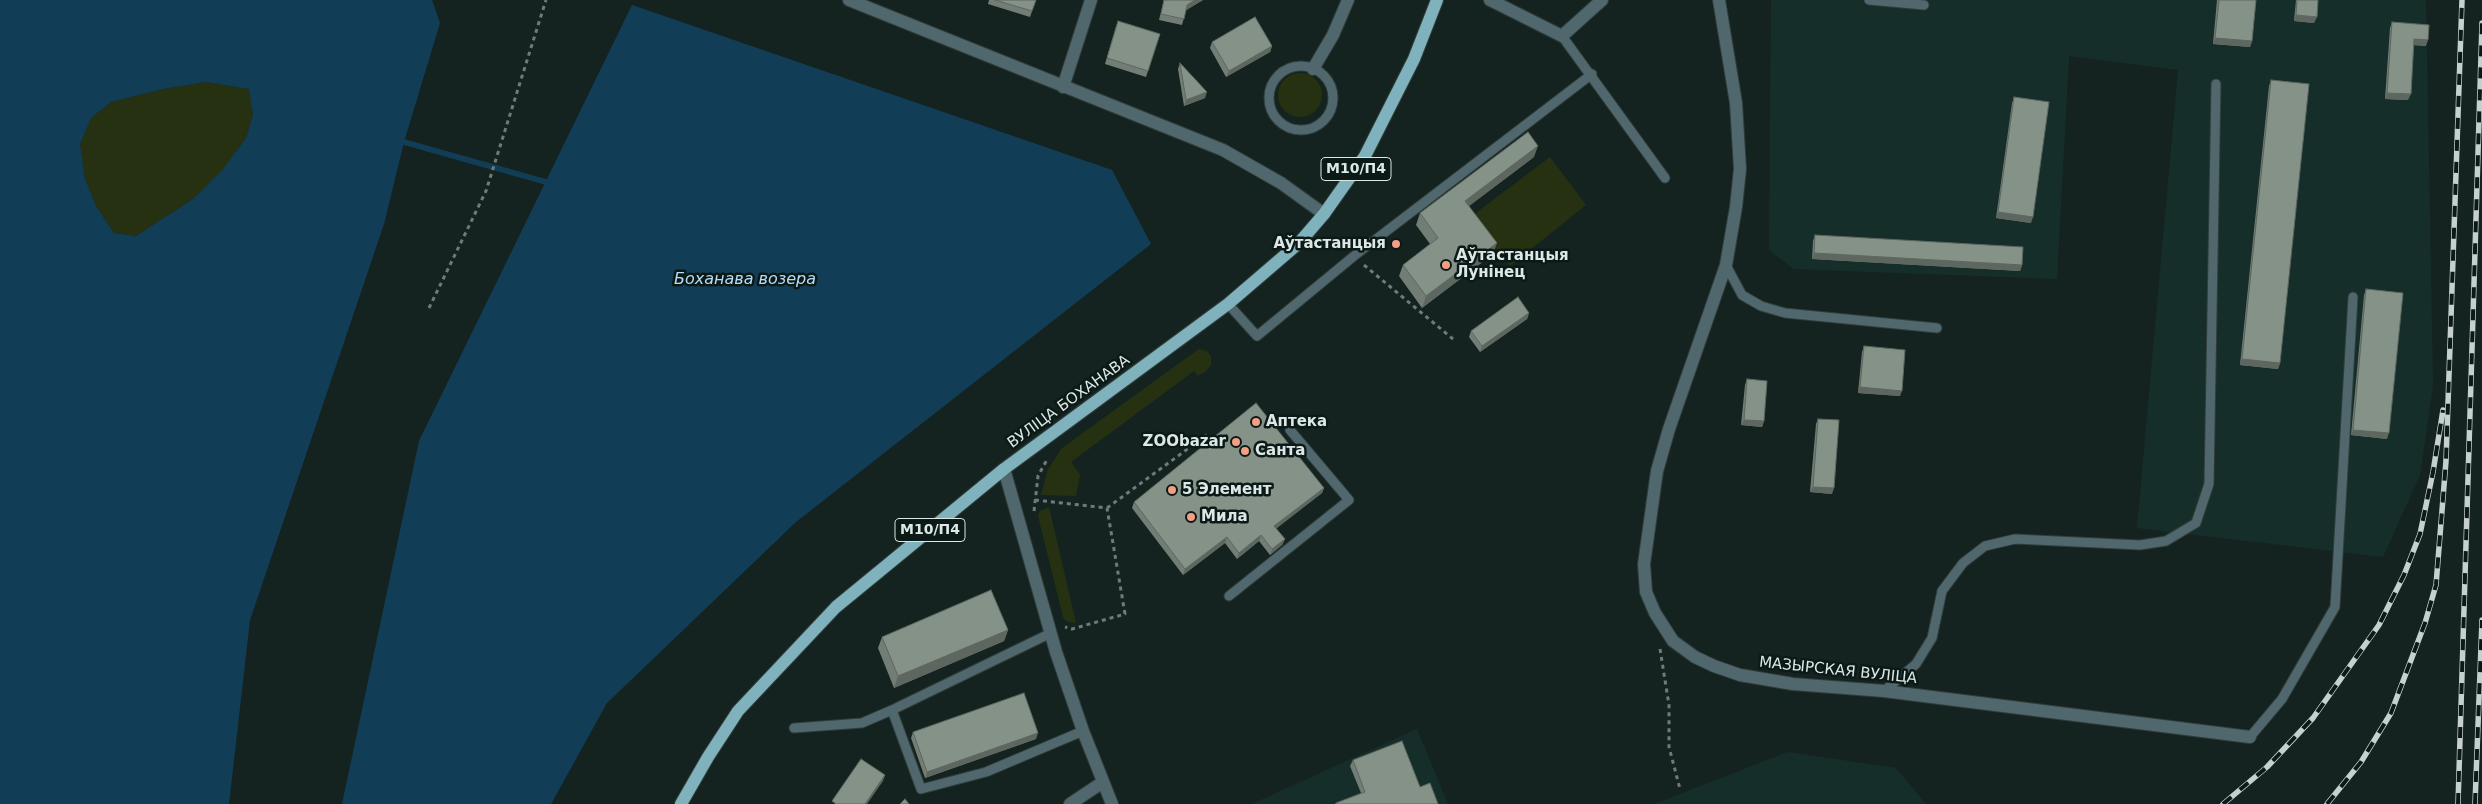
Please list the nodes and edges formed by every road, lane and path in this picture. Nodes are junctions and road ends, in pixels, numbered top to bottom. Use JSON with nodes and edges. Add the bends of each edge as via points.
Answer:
{"nodes":[{"id":1,"x":546,"y":0,"type":"edge"},
{"id":2,"x":849,"y":0,"type":"edge"},
{"id":3,"x":1091,"y":0,"type":"edge"},
{"id":4,"x":1348,"y":0,"type":"edge"},
{"id":5,"x":1436,"y":0,"type":"edge"},
{"id":6,"x":1490,"y":0,"type":"edge"},
{"id":7,"x":1602,"y":0,"type":"edge"},
{"id":8,"x":1719,"y":0,"type":"edge"},
{"id":9,"x":1869,"y":0,"type":"edge"},
{"id":10,"x":1924,"y":5,"type":"dead end"},
{"id":11,"x":1562,"y":36,"type":"junction"},
{"id":12,"x":1313,"y":69,"type":"junction"},
{"id":13,"x":1592,"y":74,"type":"junction"},
{"id":14,"x":2216,"y":84,"type":"dead end"},
{"id":15,"x":1063,"y":87,"type":"junction"},
{"id":16,"x":1665,"y":178,"type":"dead end"},
{"id":17,"x":1324,"y":214,"type":"junction"},
{"id":18,"x":1354,"y":256,"type":"junction"},
{"id":19,"x":1726,"y":265,"type":"junction"},
{"id":20,"x":2353,"y":297,"type":"dead end"},
{"id":21,"x":1228,"y":304,"type":"junction"},
{"id":22,"x":429,"y":308,"type":"dead end"},
{"id":23,"x":1937,"y":328,"type":"dead end"},
{"id":24,"x":1453,"y":339,"type":"dead end"},
{"id":25,"x":1290,"y":430,"type":"dead end"},
{"id":26,"x":1208,"y":434,"type":"dead end"},
{"id":27,"x":1051,"y":454,"type":"dead end"},
{"id":28,"x":1004,"y":470,"type":"junction"},
{"id":29,"x":1035,"y":500,"type":"junction"},
{"id":30,"x":1107,"y":508,"type":"junction"},
{"id":31,"x":1033,"y":517,"type":"dead end"},
{"id":32,"x":1229,"y":596,"type":"dead end"},
{"id":33,"x":1056,"y":630,"type":"junction"},
{"id":34,"x":1660,"y":646,"type":"dead end"},
{"id":35,"x":1884,"y":692,"type":"junction"},
{"id":36,"x":892,"y":710,"type":"junction"},
{"id":37,"x":794,"y":728,"type":"dead end"},
{"id":38,"x":1083,"y":731,"type":"junction"},
{"id":39,"x":2250,"y":737,"type":"joint"},
{"id":40,"x":1103,"y":782,"type":"junction"},
{"id":41,"x":1680,"y":789,"type":"dead end"},
{"id":42,"x":681,"y":804,"type":"edge"},
{"id":43,"x":1070,"y":804,"type":"edge"},
{"id":44,"x":1112,"y":804,"type":"edge"}],
"edges":[{"from":1,"to":22,"type":"path","via":[[486,191]]},
{"from":2,"to":15,"type":"street"},
{"from":3,"to":15,"type":"street"},
{"from":4,"to":12,"type":"street"},
{"from":5,"to":17,"type":"main road","name":"ВУЛІЦА БОХАНАВА","number":"М10/П4","via":[[1414,60],[1391,108],[1365,156]]},
{"from":6,"to":11,"type":"street"},
{"from":7,"to":11,"type":"street"},
{"from":8,"to":19,"type":"street","name":"МАЗЫРСКАЯ ВУЛІЦА","via":[[1736,103],[1740,169]]},
{"from":9,"to":10,"type":"lane"},
{"from":11,"to":13,"type":"lane"},
{"from":12,"to":12,"type":"lane","via":[[1303,66],[1291,68],[1281,73],[1272,84],[1271,110],[1291,129],[1307,130],[1318,126],[1332,107],[1329,82]]},
{"from":13,"to":16,"type":"lane"},
{"from":13,"to":18,"type":"lane"},
{"from":14,"to":35,"type":"lane","via":[[2209,484],[2196,523],[2166,541],[2140,545],[2015,539],[1985,546],[1963,563],[1942,591],[1932,638],[1916,664]]},
{"from":15,"to":17,"type":"street","via":[[1223,150],[1281,183]]},
{"from":17,"to":21,"type":"main road","name":"ВУЛІЦА БОХАНАВА","number":"М10/П4","via":[[1293,248]]},
{"from":18,"to":21,"type":"lane","via":[[1257,336]]},
{"from":18,"to":24,"type":"path"},
{"from":19,"to":23,"type":"lane","via":[[1742,295],[1761,306],[1785,313]]},
{"from":19,"to":35,"type":"street","name":"МАЗЫРСКАЯ ВУЛІЦА","via":[[1669,429],[1658,471],[1644,564],[1646,592],[1673,641],[1714,666],[1740,676]]},
{"from":20,"to":39,"type":"lane","via":[[2334,607],[2282,699]]},
{"from":21,"to":28,"type":"main road","name":"ВУЛІЦА БОХАНАВА","number":"М10/П4"},
{"from":25,"to":32,"type":"lane","via":[[1349,500]]},
{"from":26,"to":30,"type":"path"},
{"from":27,"to":29,"type":"path","via":[[1038,476]]},
{"from":28,"to":33,"type":"street"},
{"from":28,"to":42,"type":"main road","name":"ВУЛІЦА БОХАНАВА","number":"М10/П4","via":[[836,607],[815,628],[738,710]]},
{"from":29,"to":30,"type":"path"},
{"from":29,"to":31,"type":"path"},
{"from":30,"to":33,"type":"path","via":[[1125,614],[1072,629]]},
{"from":33,"to":36,"type":"lane"},
{"from":33,"to":38,"type":"street"},
{"from":34,"to":41,"type":"path","via":[[1669,704],[1669,748]]},
{"from":35,"to":39,"type":"street","name":"МАЗЫРСКАЯ ВУЛІЦА"},
{"from":36,"to":37,"type":"lane","via":[[862,723]]},
{"from":36,"to":38,"type":"lane","via":[[921,790],[986,772]]},
{"from":38,"to":40,"type":"street"},
{"from":40,"to":43,"type":"street"},
{"from":40,"to":44,"type":"street"}]}
